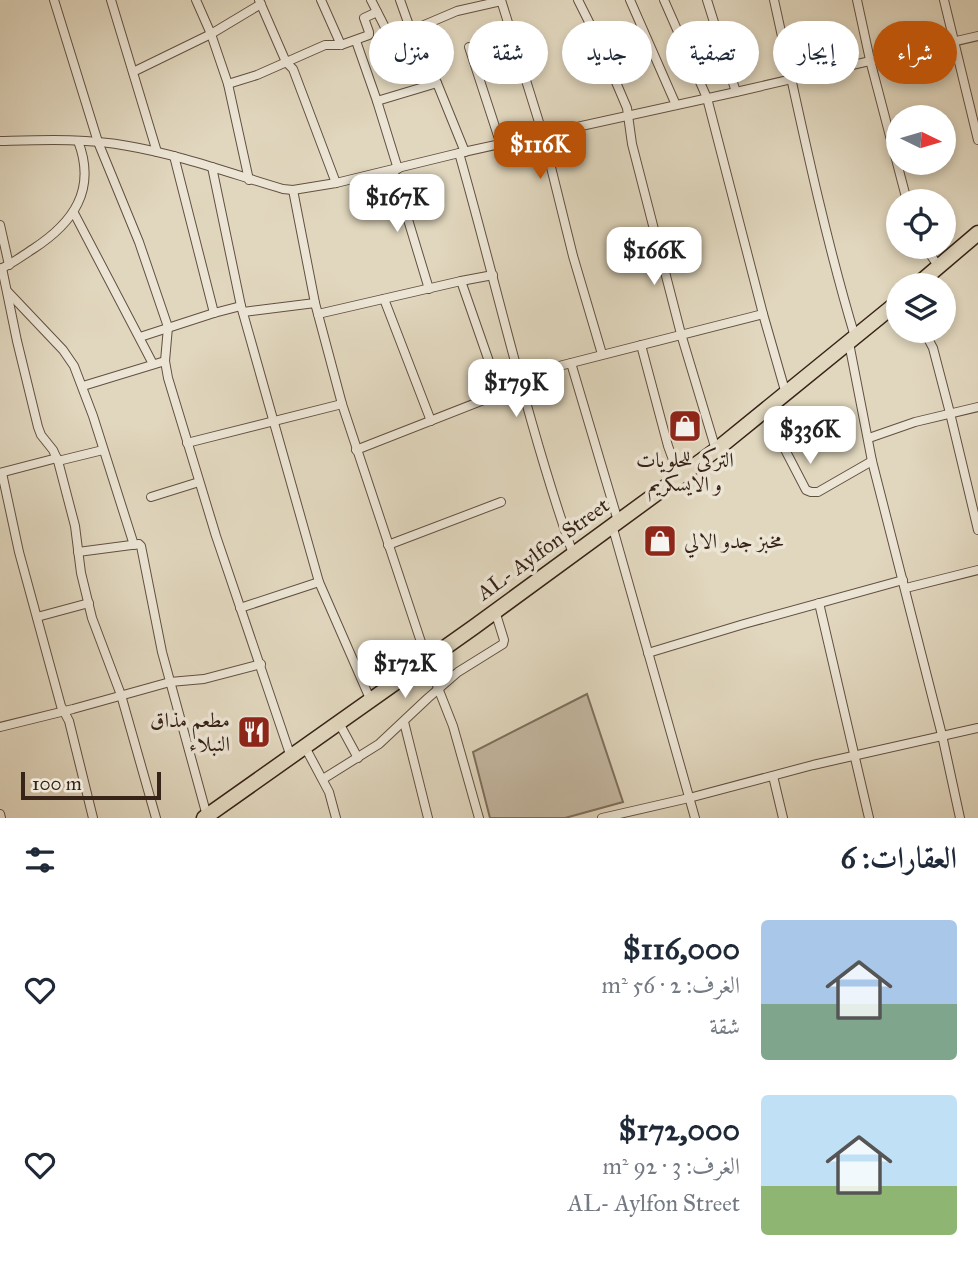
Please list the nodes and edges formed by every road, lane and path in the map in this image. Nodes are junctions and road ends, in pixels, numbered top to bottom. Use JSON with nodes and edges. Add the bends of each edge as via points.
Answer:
{"nodes":[{"id":1,"x":54,"y":0,"type":"edge"},
{"id":2,"x":111,"y":0,"type":"edge"},
{"id":3,"x":196,"y":0,"type":"edge"},
{"id":4,"x":321,"y":0,"type":"edge"},
{"id":5,"x":371,"y":0,"type":"edge"},
{"id":6,"x":401,"y":0,"type":"edge"},
{"id":7,"x":501,"y":0,"type":"edge"},
{"id":8,"x":578,"y":0,"type":"edge"},
{"id":9,"x":630,"y":0,"type":"edge"},
{"id":10,"x":664,"y":0,"type":"edge"},
{"id":11,"x":707,"y":0,"type":"edge"},
{"id":12,"x":774,"y":0,"type":"edge"},
{"id":13,"x":857,"y":0,"type":"edge"},
{"id":14,"x":944,"y":0,"type":"edge"},
{"id":15,"x":261,"y":1,"type":"edge"},
{"id":16,"x":377,"y":12,"type":"junction"},
{"id":17,"x":381,"y":21,"type":"edge"},
{"id":18,"x":408,"y":21,"type":"edge"},
{"id":19,"x":434,"y":21,"type":"edge"},
{"id":20,"x":778,"y":21,"type":"edge"},
{"id":21,"x":949,"y":21,"type":"edge"},
{"id":22,"x":211,"y":34,"type":"junction"},
{"id":23,"x":978,"y":36,"type":"edge"},
{"id":24,"x":957,"y":40,"type":"edge"},
{"id":25,"x":356,"y":41,"type":"junction"},
{"id":26,"x":341,"y":45,"type":"junction"},
{"id":27,"x":957,"y":53,"type":"edge"},
{"id":28,"x":873,"y":59,"type":"edge"},
{"id":29,"x":870,"y":60,"type":"junction"},
{"id":30,"x":286,"y":62,"type":"junction"},
{"id":31,"x":859,"y":63,"type":"edge"},
{"id":32,"x":133,"y":72,"type":"junction"},
{"id":33,"x":773,"y":83,"type":"edge"},
{"id":34,"x":228,"y":84,"type":"junction"},
{"id":35,"x":434,"y":84,"type":"edge"},
{"id":36,"x":437,"y":84,"type":"edge"},
{"id":37,"x":481,"y":84,"type":"edge"},
{"id":38,"x":791,"y":84,"type":"edge"},
{"id":39,"x":736,"y":92,"type":"junction"},
{"id":40,"x":708,"y":98,"type":"junction"},
{"id":41,"x":377,"y":101,"type":"junction"},
{"id":42,"x":676,"y":105,"type":"junction"},
{"id":43,"x":628,"y":116,"type":"junction"},
{"id":44,"x":543,"y":135,"type":"junction"},
{"id":45,"x":978,"y":140,"type":"edge"},
{"id":46,"x":0,"y":141,"type":"edge"},
{"id":47,"x":78,"y":141,"type":"junction"},
{"id":48,"x":98,"y":142,"type":"junction"},
{"id":49,"x":501,"y":145,"type":"junction"},
{"id":50,"x":157,"y":152,"type":"junction"},
{"id":51,"x":462,"y":152,"type":"junction"},
{"id":52,"x":174,"y":156,"type":"junction"},
{"id":53,"x":212,"y":167,"type":"junction"},
{"id":54,"x":395,"y":169,"type":"junction"},
{"id":55,"x":249,"y":180,"type":"junction"},
{"id":56,"x":336,"y":183,"type":"junction"},
{"id":57,"x":904,"y":189,"type":"edge"},
{"id":58,"x":293,"y":190,"type":"junction"},
{"id":59,"x":74,"y":213,"type":"junction"},
{"id":60,"x":0,"y":225,"type":"edge"},
{"id":61,"x":978,"y":233,"type":"edge"},
{"id":62,"x":933,"y":259,"type":"edge"},
{"id":63,"x":3,"y":267,"type":"edge"},
{"id":64,"x":939,"y":267,"type":"junction"},
{"id":65,"x":932,"y":273,"type":"edge"},
{"id":66,"x":493,"y":275,"type":"junction"},
{"id":67,"x":461,"y":281,"type":"junction"},
{"id":68,"x":429,"y":289,"type":"junction"},
{"id":69,"x":7,"y":291,"type":"junction"},
{"id":70,"x":384,"y":299,"type":"junction"},
{"id":71,"x":315,"y":303,"type":"junction"},
{"id":72,"x":242,"y":309,"type":"junction"},
{"id":73,"x":886,"y":312,"type":"edge"},
{"id":74,"x":214,"y":313,"type":"junction"},
{"id":75,"x":318,"y":314,"type":"junction"},
{"id":76,"x":762,"y":314,"type":"junction"},
{"id":77,"x":168,"y":327,"type":"junction"},
{"id":78,"x":681,"y":334,"type":"junction"},
{"id":79,"x":140,"y":337,"type":"junction"},
{"id":80,"x":852,"y":340,"type":"junction"},
{"id":81,"x":930,"y":343,"type":"edge"},
{"id":82,"x":641,"y":345,"type":"junction"},
{"id":83,"x":602,"y":354,"type":"junction"},
{"id":84,"x":165,"y":361,"type":"junction"},
{"id":85,"x":571,"y":363,"type":"junction"},
{"id":86,"x":153,"y":364,"type":"junction"},
{"id":87,"x":521,"y":380,"type":"junction"},
{"id":88,"x":83,"y":386,"type":"junction"},
{"id":89,"x":500,"y":393,"type":"junction"},
{"id":90,"x":786,"y":394,"type":"junction"},
{"id":91,"x":342,"y":404,"type":"junction"},
{"id":92,"x":978,"y":407,"type":"edge"},
{"id":93,"x":765,"y":411,"type":"junction"},
{"id":94,"x":950,"y":413,"type":"junction"},
{"id":95,"x":273,"y":420,"type":"junction"},
{"id":96,"x":431,"y":421,"type":"junction"},
{"id":97,"x":869,"y":438,"type":"junction"},
{"id":98,"x":187,"y":443,"type":"junction"},
{"id":99,"x":103,"y":450,"type":"junction"},
{"id":100,"x":356,"y":450,"type":"junction"},
{"id":101,"x":716,"y":450,"type":"junction"},
{"id":102,"x":57,"y":460,"type":"junction"},
{"id":103,"x":872,"y":461,"type":"junction"},
{"id":104,"x":1,"y":473,"type":"edge"},
{"id":105,"x":679,"y":476,"type":"junction"},
{"id":106,"x":199,"y":482,"type":"junction"},
{"id":107,"x":150,"y":497,"type":"dead end"},
{"id":108,"x":501,"y":502,"type":"dead end"},
{"id":109,"x":615,"y":523,"type":"junction"},
{"id":110,"x":978,"y":530,"type":"edge"},
{"id":111,"x":134,"y":545,"type":"junction"},
{"id":112,"x":388,"y":545,"type":"junction"},
{"id":113,"x":78,"y":552,"type":"junction"},
{"id":114,"x":573,"y":554,"type":"junction"},
{"id":115,"x":978,"y":570,"type":"edge"},
{"id":116,"x":319,"y":582,"type":"junction"},
{"id":117,"x":905,"y":584,"type":"junction"},
{"id":118,"x":89,"y":603,"type":"junction"},
{"id":119,"x":819,"y":604,"type":"junction"},
{"id":120,"x":240,"y":608,"type":"junction"},
{"id":121,"x":495,"y":611,"type":"junction"},
{"id":122,"x":37,"y":617,"type":"junction"},
{"id":123,"x":648,"y":653,"type":"junction"},
{"id":124,"x":427,"y":660,"type":"junction"},
{"id":125,"x":261,"y":664,"type":"junction"},
{"id":126,"x":170,"y":682,"type":"junction"},
{"id":127,"x":440,"y":688,"type":"junction"},
{"id":128,"x":121,"y":695,"type":"junction"},
{"id":129,"x":371,"y":701,"type":"junction"},
{"id":130,"x":64,"y":711,"type":"junction"},
{"id":131,"x":404,"y":722,"type":"junction"},
{"id":132,"x":339,"y":723,"type":"junction"},
{"id":133,"x":0,"y":727,"type":"edge"},
{"id":134,"x":978,"y":728,"type":"edge"},
{"id":135,"x":942,"y":736,"type":"junction"},
{"id":136,"x":305,"y":747,"type":"junction"},
{"id":137,"x":854,"y":756,"type":"junction"},
{"id":138,"x":291,"y":757,"type":"junction"},
{"id":139,"x":358,"y":758,"type":"junction"},
{"id":140,"x":773,"y":776,"type":"junction"},
{"id":141,"x":323,"y":779,"type":"junction"},
{"id":142,"x":689,"y":798,"type":"junction"},
{"id":143,"x":209,"y":816,"type":"edge"},
{"id":144,"x":93,"y":818,"type":"edge"},
{"id":145,"x":156,"y":818,"type":"edge"},
{"id":146,"x":336,"y":818,"type":"edge"},
{"id":147,"x":428,"y":818,"type":"edge"},
{"id":148,"x":479,"y":818,"type":"edge"},
{"id":149,"x":601,"y":818,"type":"edge"},
{"id":150,"x":695,"y":818,"type":"edge"},
{"id":151,"x":783,"y":818,"type":"edge"},
{"id":152,"x":869,"y":818,"type":"edge"},
{"id":153,"x":960,"y":818,"type":"edge"}],
"edges":[{"from":1,"to":48,"type":"street"},
{"from":2,"to":32,"type":"street"},
{"from":3,"to":22,"type":"street"},
{"from":4,"to":26,"type":"street"},
{"from":5,"to":16,"type":"street"},
{"from":6,"to":18,"type":"street"},
{"from":7,"to":19,"type":"street"},
{"from":7,"to":44,"type":"street"},
{"from":8,"to":43,"type":"street"},
{"from":9,"to":42,"type":"street"},
{"from":10,"to":40,"type":"street"},
{"from":11,"to":39,"type":"street"},
{"from":12,"to":20,"type":"street"},
{"from":13,"to":29,"type":"street"},
{"from":14,"to":21,"type":"street"},
{"from":15,"to":22,"type":"street"},
{"from":15,"to":30,"type":"street"},
{"from":16,"to":17,"type":"street"},
{"from":16,"to":25,"type":"street","via":[[364,18],[369,35]]},
{"from":22,"to":32,"type":"street"},
{"from":22,"to":34,"type":"street"},
{"from":23,"to":24,"type":"street"},
{"from":25,"to":26,"type":"street"},
{"from":25,"to":41,"type":"street"},
{"from":26,"to":30,"type":"street","via":[[325,46]]},
{"from":27,"to":45,"type":"street"},
{"from":28,"to":29,"type":"street"},
{"from":29,"to":31,"type":"street"},
{"from":29,"to":57,"type":"street"},
{"from":30,"to":34,"type":"street"},
{"from":30,"to":56,"type":"street","via":[[293,69]]},
{"from":32,"to":50,"type":"street"},
{"from":33,"to":39,"type":"street"},
{"from":34,"to":55,"type":"street"},
{"from":35,"to":41,"type":"street"},
{"from":36,"to":51,"type":"street"},
{"from":37,"to":49,"type":"street"},
{"from":38,"to":80,"type":"street"},
{"from":39,"to":40,"type":"street"},
{"from":40,"to":42,"type":"street"},
{"from":40,"to":76,"type":"street"},
{"from":41,"to":54,"type":"street"},
{"from":42,"to":43,"type":"street"},
{"from":43,"to":44,"type":"street"},
{"from":43,"to":78,"type":"street"},
{"from":44,"to":49,"type":"street"},
{"from":44,"to":83,"type":"street"},
{"from":46,"to":47,"type":"street"},
{"from":47,"to":48,"type":"street"},
{"from":47,"to":59,"type":"street","via":[[84,174]]},
{"from":48,"to":50,"type":"street"},
{"from":48,"to":77,"type":"street"},
{"from":49,"to":51,"type":"street"},
{"from":50,"to":52,"type":"street"},
{"from":51,"to":54,"type":"street"},
{"from":51,"to":66,"type":"street"},
{"from":52,"to":53,"type":"street"},
{"from":52,"to":74,"type":"street"},
{"from":53,"to":55,"type":"street"},
{"from":53,"to":72,"type":"street"},
{"from":54,"to":56,"type":"street"},
{"from":54,"to":68,"type":"street"},
{"from":55,"to":58,"type":"street"},
{"from":56,"to":58,"type":"street"},
{"from":58,"to":71,"type":"street"},
{"from":59,"to":63,"type":"street","via":[[51,236]]},
{"from":59,"to":79,"type":"street"},
{"from":60,"to":63,"type":"street"},
{"from":61,"to":64,"type":"highway"},
{"from":62,"to":64,"type":"street"},
{"from":63,"to":69,"type":"street"},
{"from":64,"to":65,"type":"highway"},
{"from":66,"to":67,"type":"street"},
{"from":66,"to":87,"type":"street"},
{"from":67,"to":68,"type":"street"},
{"from":67,"to":89,"type":"street"},
{"from":68,"to":70,"type":"street"},
{"from":69,"to":88,"type":"street","via":[[67,355]]},
{"from":69,"to":102,"type":"street","via":[[38,427]]},
{"from":70,"to":75,"type":"street"},
{"from":70,"to":96,"type":"street"},
{"from":71,"to":72,"type":"street"},
{"from":71,"to":75,"type":"street"},
{"from":72,"to":74,"type":"street"},
{"from":72,"to":95,"type":"street"},
{"from":73,"to":80,"type":"highway","name":"AL- Aylfon Street"},
{"from":74,"to":77,"type":"street"},
{"from":75,"to":91,"type":"street"},
{"from":76,"to":78,"type":"street"},
{"from":76,"to":90,"type":"street"},
{"from":77,"to":79,"type":"street"},
{"from":77,"to":84,"type":"street"},
{"from":78,"to":82,"type":"street"},
{"from":78,"to":101,"type":"street"},
{"from":79,"to":86,"type":"street"},
{"from":80,"to":90,"type":"highway","name":"AL- Aylfon Street"},
{"from":80,"to":97,"type":"street"},
{"from":81,"to":94,"type":"street"},
{"from":82,"to":83,"type":"street"},
{"from":82,"to":105,"type":"street"},
{"from":83,"to":85,"type":"street"},
{"from":84,"to":86,"type":"street"},
{"from":84,"to":98,"type":"street"},
{"from":85,"to":87,"type":"street"},
{"from":85,"to":109,"type":"street"},
{"from":86,"to":88,"type":"street"},
{"from":87,"to":89,"type":"street"},
{"from":87,"to":114,"type":"street"},
{"from":88,"to":99,"type":"street"},
{"from":89,"to":96,"type":"street"},
{"from":90,"to":93,"type":"highway","name":"AL- Aylfon Street"},
{"from":91,"to":95,"type":"street"},
{"from":91,"to":100,"type":"street"},
{"from":92,"to":94,"type":"street"},
{"from":93,"to":101,"type":"highway","name":"AL- Aylfon Street"},
{"from":93,"to":103,"type":"street","via":[[806,490],[818,492]]},
{"from":94,"to":97,"type":"street"},
{"from":94,"to":110,"type":"street"},
{"from":95,"to":98,"type":"street"},
{"from":95,"to":116,"type":"street"},
{"from":96,"to":100,"type":"street"},
{"from":97,"to":103,"type":"street"},
{"from":98,"to":106,"type":"street"},
{"from":99,"to":102,"type":"street"},
{"from":99,"to":111,"type":"street"},
{"from":100,"to":112,"type":"street"},
{"from":101,"to":105,"type":"highway","name":"AL- Aylfon Street"},
{"from":102,"to":104,"type":"street"},
{"from":102,"to":113,"type":"street"},
{"from":103,"to":117,"type":"street"},
{"from":104,"to":122,"type":"street"},
{"from":105,"to":109,"type":"highway","name":"AL- Aylfon Street"},
{"from":106,"to":107,"type":"street"},
{"from":106,"to":120,"type":"street"},
{"from":108,"to":112,"type":"street"},
{"from":109,"to":114,"type":"highway","name":"AL- Aylfon Street"},
{"from":109,"to":123,"type":"street"},
{"from":111,"to":113,"type":"street"},
{"from":111,"to":126,"type":"street","via":[[142,547]]},
{"from":112,"to":124,"type":"street"},
{"from":113,"to":118,"type":"street"},
{"from":114,"to":121,"type":"highway","name":"AL- Aylfon Street"},
{"from":115,"to":117,"type":"street"},
{"from":116,"to":120,"type":"street"},
{"from":116,"to":129,"type":"street"},
{"from":117,"to":119,"type":"street"},
{"from":117,"to":135,"type":"street"},
{"from":118,"to":122,"type":"street"},
{"from":118,"to":128,"type":"street"},
{"from":119,"to":123,"type":"street"},
{"from":119,"to":137,"type":"street"},
{"from":120,"to":125,"type":"street"},
{"from":121,"to":124,"type":"highway","name":"AL- Aylfon Street"},
{"from":121,"to":127,"type":"street","via":[[504,642]]},
{"from":122,"to":130,"type":"street"},
{"from":123,"to":142,"type":"street"},
{"from":124,"to":127,"type":"street"},
{"from":124,"to":129,"type":"highway","name":"AL- Aylfon Street"},
{"from":125,"to":126,"type":"street","via":[[204,680]]},
{"from":125,"to":138,"type":"street"},
{"from":126,"to":128,"type":"street"},
{"from":126,"to":143,"type":"street"},
{"from":127,"to":131,"type":"street"},
{"from":127,"to":148,"type":"street"},
{"from":128,"to":130,"type":"street"},
{"from":128,"to":145,"type":"street"},
{"from":129,"to":132,"type":"highway","name":"AL- Aylfon Street"},
{"from":130,"to":133,"type":"street"},
{"from":130,"to":144,"type":"street"},
{"from":131,"to":139,"type":"street"},
{"from":131,"to":147,"type":"street"},
{"from":132,"to":136,"type":"highway","name":"AL- Aylfon Street"},
{"from":132,"to":139,"type":"street"},
{"from":134,"to":135,"type":"street"},
{"from":135,"to":137,"type":"street"},
{"from":135,"to":153,"type":"street"},
{"from":136,"to":138,"type":"highway","name":"AL- Aylfon Street"},
{"from":136,"to":141,"type":"street"},
{"from":137,"to":140,"type":"street"},
{"from":137,"to":152,"type":"street"},
{"from":138,"to":143,"type":"highway","name":"AL- Aylfon Street"},
{"from":139,"to":141,"type":"street"},
{"from":140,"to":142,"type":"street"},
{"from":140,"to":151,"type":"street"},
{"from":141,"to":146,"type":"street"},
{"from":142,"to":149,"type":"street"},
{"from":142,"to":150,"type":"street"}]}
